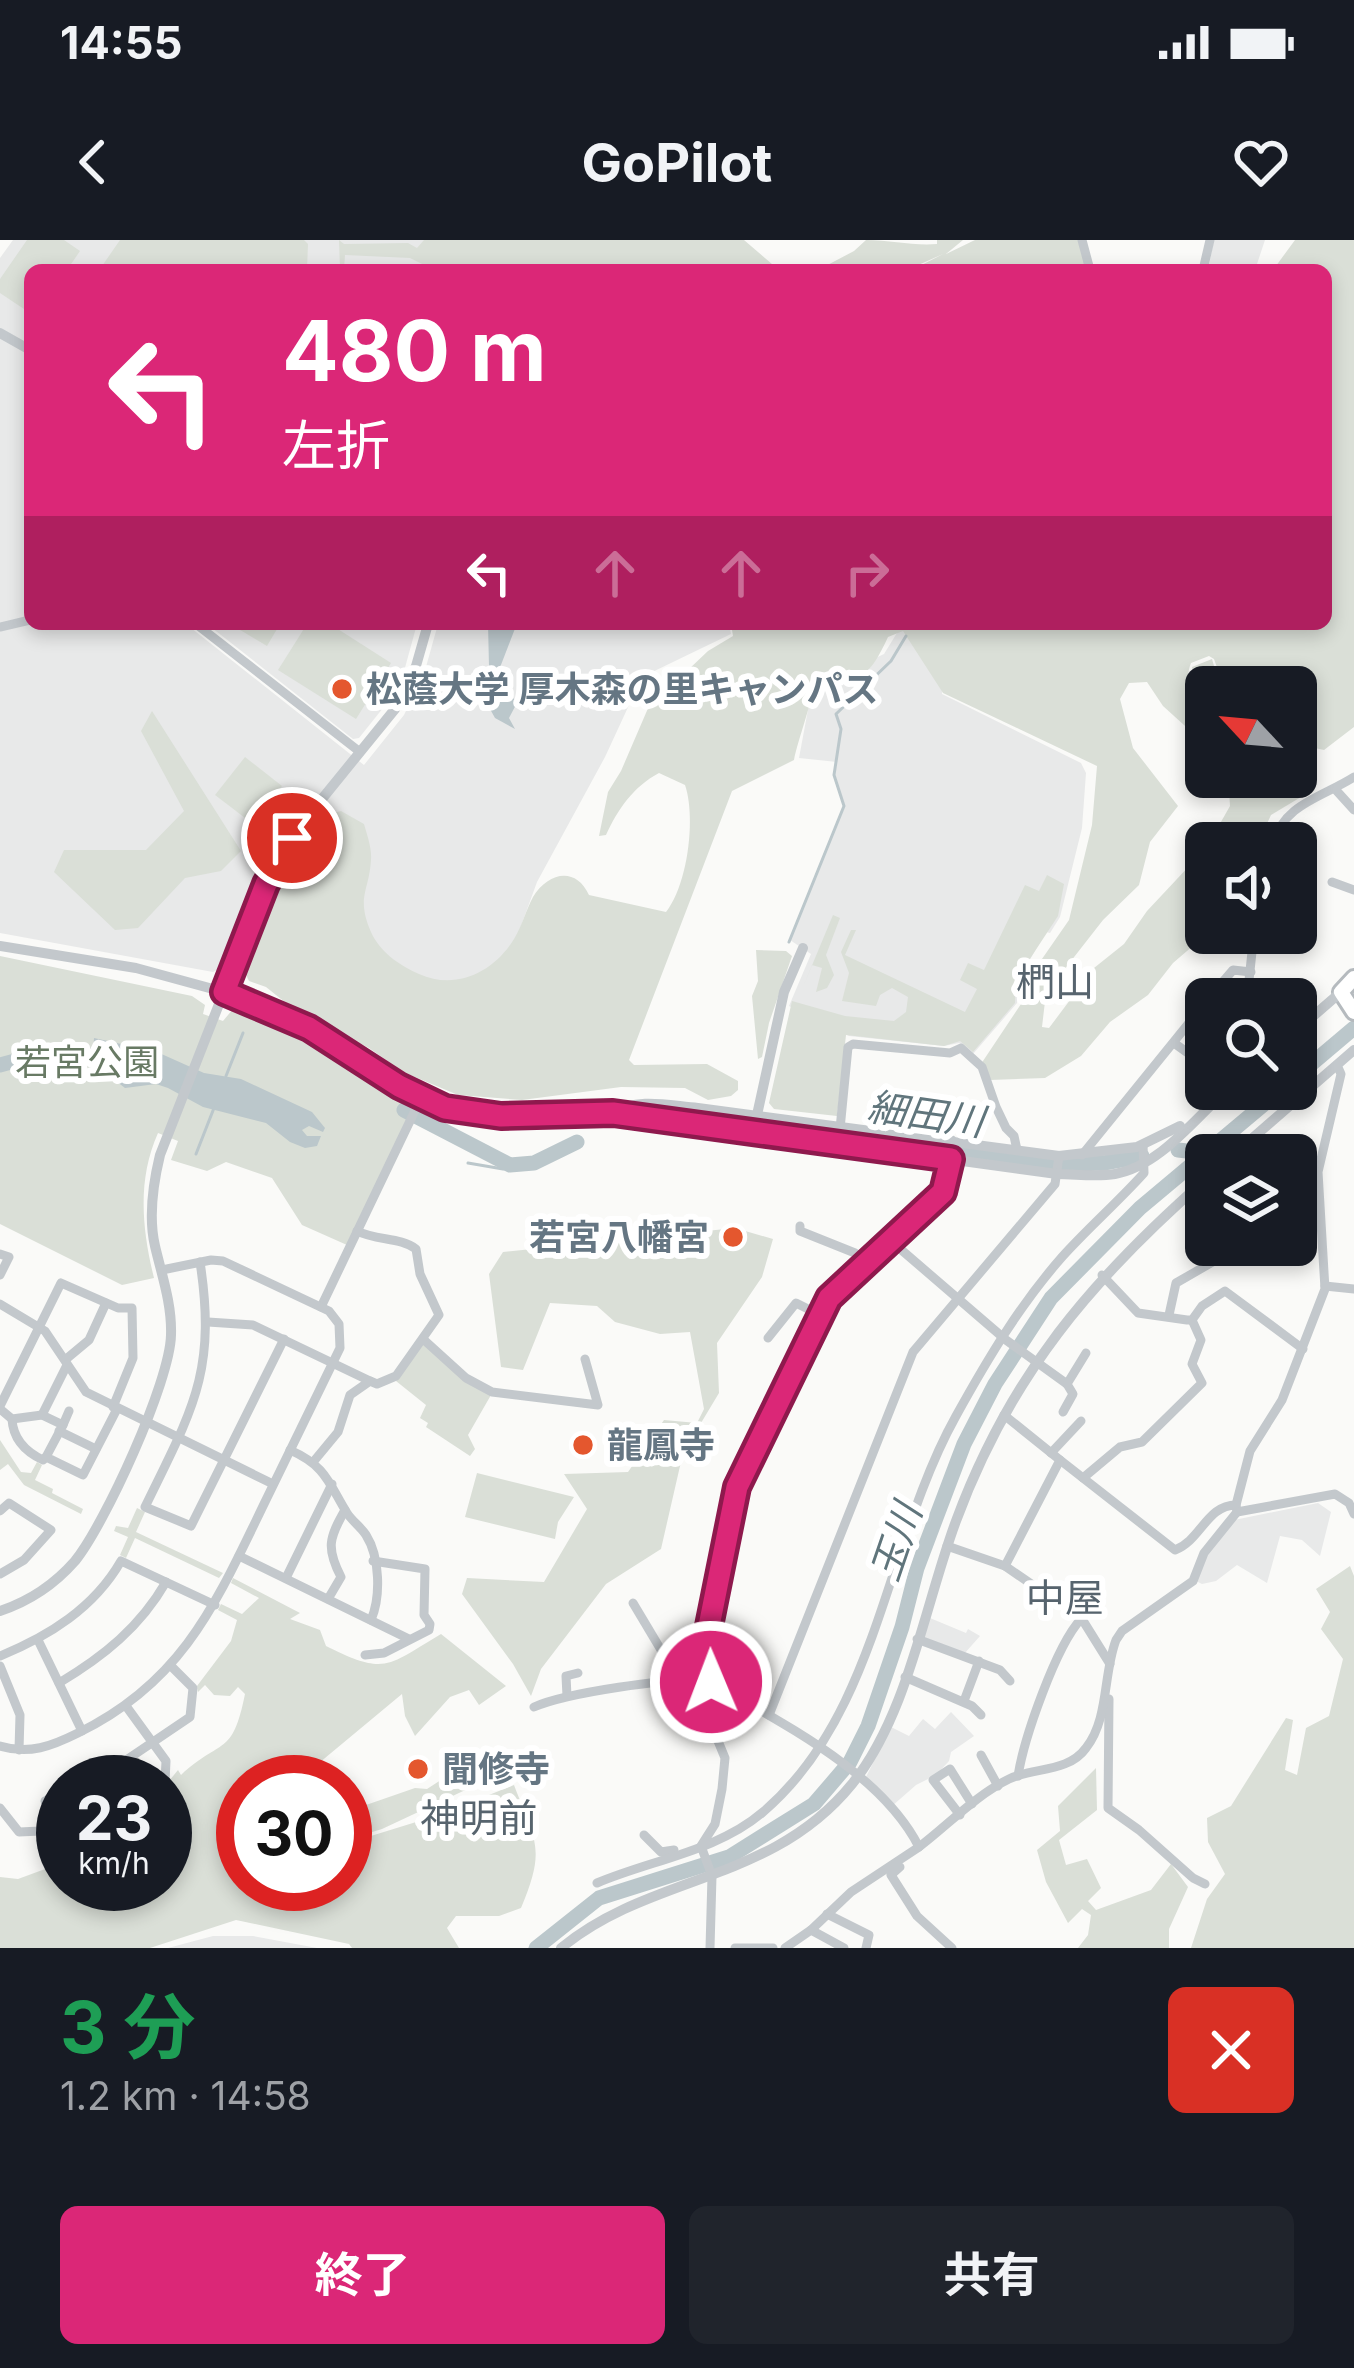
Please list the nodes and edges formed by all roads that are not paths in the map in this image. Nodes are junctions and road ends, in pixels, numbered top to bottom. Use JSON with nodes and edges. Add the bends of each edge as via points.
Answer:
{"nodes":[{"id":1,"x":204,"y":630,"type":"edge"},
{"id":2,"x":426,"y":630,"type":"edge"},
{"id":3,"x":360,"y":752,"type":"junction"},
{"id":4,"x":1354,"y":777,"type":"edge"},
{"id":5,"x":1335,"y":789,"type":"junction"},
{"id":6,"x":1354,"y":810,"type":"edge"},
{"id":7,"x":1282,"y":822,"type":"edge"},
{"id":8,"x":1333,"y":882,"type":"dead end"},
{"id":9,"x":1354,"y":890,"type":"edge"},
{"id":10,"x":0,"y":946,"type":"edge"},
{"id":11,"x":803,"y":948,"type":"dead end"},
{"id":12,"x":1252,"y":954,"type":"edge"},
{"id":13,"x":1251,"y":972,"type":"junction"},
{"id":14,"x":1226,"y":978,"type":"edge"},
{"id":15,"x":1250,"y":978,"type":"edge"},
{"id":16,"x":1354,"y":978,"type":"edge"},
{"id":17,"x":224,"y":992,"type":"junction"},
{"id":18,"x":1347,"y":1002,"type":"edge"},
{"id":19,"x":1317,"y":1019,"type":"edge"},
{"id":20,"x":1185,"y":1029,"type":"edge"},
{"id":21,"x":1174,"y":1043,"type":"junction"},
{"id":22,"x":1354,"y":1050,"type":"edge"},
{"id":23,"x":1185,"y":1051,"type":"edge"},
{"id":24,"x":1337,"y":1065,"type":"junction"},
{"id":25,"x":421,"y":1099,"type":"junction"},
{"id":26,"x":1204,"y":1110,"type":"edge"},
{"id":27,"x":755,"y":1125,"type":"junction"},
{"id":28,"x":1257,"y":1134,"type":"edge"},
{"id":29,"x":843,"y":1136,"type":"junction"},
{"id":30,"x":952,"y":1150,"type":"junction"},
{"id":31,"x":1017,"y":1150,"type":"junction"},
{"id":32,"x":1145,"y":1154,"type":"junction"},
{"id":33,"x":1082,"y":1155,"type":"junction"},
{"id":34,"x":1058,"y":1164,"type":"junction"},
{"id":35,"x":1185,"y":1198,"type":"edge"},
{"id":36,"x":1318,"y":1208,"type":"joint"},
{"id":37,"x":800,"y":1226,"type":"dead end"},
{"id":38,"x":357,"y":1231,"type":"junction"},
{"id":39,"x":891,"y":1241,"type":"junction"},
{"id":40,"x":0,"y":1254,"type":"edge"},
{"id":41,"x":200,"y":1262,"type":"junction"},
{"id":42,"x":867,"y":1262,"type":"junction"},
{"id":43,"x":1206,"y":1266,"type":"edge"},
{"id":44,"x":162,"y":1270,"type":"junction"},
{"id":45,"x":0,"y":1275,"type":"edge"},
{"id":46,"x":1102,"y":1275,"type":"junction"},
{"id":47,"x":1325,"y":1286,"type":"junction"},
{"id":48,"x":1354,"y":1289,"type":"edge"},
{"id":49,"x":957,"y":1299,"type":"junction"},
{"id":50,"x":106,"y":1303,"type":"junction"},
{"id":51,"x":0,"y":1304,"type":"edge"},
{"id":52,"x":321,"y":1307,"type":"junction"},
{"id":53,"x":820,"y":1315,"type":"junction"},
{"id":54,"x":1169,"y":1315,"type":"junction"},
{"id":55,"x":1192,"y":1320,"type":"junction"},
{"id":56,"x":208,"y":1322,"type":"junction"},
{"id":57,"x":39,"y":1326,"type":"junction"},
{"id":58,"x":768,"y":1338,"type":"dead end"},
{"id":59,"x":1004,"y":1338,"type":"junction"},
{"id":60,"x":284,"y":1339,"type":"junction"},
{"id":61,"x":423,"y":1340,"type":"junction"},
{"id":62,"x":1304,"y":1349,"type":"junction"},
{"id":63,"x":1086,"y":1353,"type":"dead end"},
{"id":64,"x":585,"y":1359,"type":"dead end"},
{"id":65,"x":1033,"y":1361,"type":"junction"},
{"id":66,"x":66,"y":1363,"type":"junction"},
{"id":67,"x":333,"y":1363,"type":"junction"},
{"id":68,"x":370,"y":1381,"type":"junction"},
{"id":69,"x":1067,"y":1384,"type":"junction"},
{"id":70,"x":0,"y":1408,"type":"edge"},
{"id":71,"x":115,"y":1408,"type":"junction"},
{"id":72,"x":69,"y":1412,"type":"dead end"},
{"id":73,"x":1063,"y":1412,"type":"dead end"},
{"id":74,"x":43,"y":1415,"type":"junction"},
{"id":75,"x":1004,"y":1415,"type":"junction"},
{"id":76,"x":12,"y":1419,"type":"junction"},
{"id":77,"x":146,"y":1423,"type":"junction"},
{"id":78,"x":1080,"y":1426,"type":"dead end"},
{"id":79,"x":61,"y":1428,"type":"junction"},
{"id":80,"x":178,"y":1439,"type":"junction"},
{"id":81,"x":96,"y":1450,"type":"junction"},
{"id":82,"x":290,"y":1450,"type":"junction"},
{"id":83,"x":46,"y":1457,"type":"junction"},
{"id":84,"x":1056,"y":1457,"type":"junction"},
{"id":85,"x":224,"y":1460,"type":"junction"},
{"id":86,"x":314,"y":1461,"type":"junction"},
{"id":87,"x":1083,"y":1478,"type":"junction"},
{"id":88,"x":274,"y":1484,"type":"junction"},
{"id":89,"x":332,"y":1484,"type":"junction"},
{"id":90,"x":1236,"y":1509,"type":"junction"},
{"id":91,"x":345,"y":1510,"type":"junction"},
{"id":92,"x":0,"y":1511,"type":"edge"},
{"id":93,"x":1354,"y":1514,"type":"edge"},
{"id":94,"x":947,"y":1546,"type":"junction"},
{"id":95,"x":239,"y":1556,"type":"junction"},
{"id":96,"x":373,"y":1561,"type":"junction"},
{"id":97,"x":1005,"y":1566,"type":"junction"},
{"id":98,"x":0,"y":1574,"type":"edge"},
{"id":99,"x":286,"y":1578,"type":"junction"},
{"id":100,"x":166,"y":1582,"type":"junction"},
{"id":101,"x":328,"y":1599,"type":"junction"},
{"id":102,"x":633,"y":1603,"type":"dead end"},
{"id":103,"x":215,"y":1605,"type":"junction"},
{"id":104,"x":0,"y":1611,"type":"edge"},
{"id":105,"x":1081,"y":1619,"type":"junction"},
{"id":106,"x":370,"y":1620,"type":"junction"},
{"id":107,"x":409,"y":1639,"type":"junction"},
{"id":108,"x":917,"y":1639,"type":"junction"},
{"id":109,"x":38,"y":1640,"type":"junction"},
{"id":110,"x":365,"y":1655,"type":"dead end"},
{"id":111,"x":0,"y":1656,"type":"edge"},
{"id":112,"x":979,"y":1661,"type":"junction"},
{"id":113,"x":1110,"y":1662,"type":"junction"},
{"id":114,"x":0,"y":1666,"type":"edge"},
{"id":115,"x":172,"y":1666,"type":"junction"},
{"id":116,"x":578,"y":1673,"type":"dead end"},
{"id":117,"x":904,"y":1677,"type":"junction"},
{"id":118,"x":679,"y":1680,"type":"junction"},
{"id":119,"x":1010,"y":1681,"type":"dead end"},
{"id":120,"x":711,"y":1682,"type":"junction"},
{"id":121,"x":59,"y":1683,"type":"junction"},
{"id":122,"x":568,"y":1696,"type":"junction"},
{"id":123,"x":964,"y":1702,"type":"junction"},
{"id":124,"x":126,"y":1706,"type":"junction"},
{"id":125,"x":534,"y":1707,"type":"dead end"},
{"id":126,"x":769,"y":1715,"type":"junction"},
{"id":127,"x":981,"y":1715,"type":"dead end"},
{"id":128,"x":82,"y":1731,"type":"junction"},
{"id":129,"x":154,"y":1743,"type":"junction"},
{"id":130,"x":0,"y":1746,"type":"edge"},
{"id":131,"x":19,"y":1750,"type":"junction"},
{"id":132,"x":820,"y":1750,"type":"junction"},
{"id":133,"x":132,"y":1755,"type":"edge"},
{"id":134,"x":162,"y":1755,"type":"edge"},
{"id":135,"x":981,"y":1755,"type":"dead end"},
{"id":136,"x":856,"y":1775,"type":"junction"},
{"id":137,"x":1018,"y":1776,"type":"junction"},
{"id":138,"x":998,"y":1786,"type":"junction"},
{"id":139,"x":972,"y":1804,"type":"junction"},
{"id":140,"x":0,"y":1808,"type":"edge"},
{"id":141,"x":960,"y":1815,"type":"junction"},
{"id":142,"x":36,"y":1831,"type":"edge"},
{"id":143,"x":644,"y":1835,"type":"dead end"},
{"id":144,"x":920,"y":1847,"type":"junction"},
{"id":145,"x":702,"y":1848,"type":"junction"},
{"id":146,"x":909,"y":1855,"type":"junction"},
{"id":147,"x":712,"y":1874,"type":"junction"},
{"id":148,"x":597,"y":1883,"type":"dead end"},
{"id":149,"x":1205,"y":1884,"type":"dead end"},
{"id":150,"x":827,"y":1914,"type":"junction"},
{"id":151,"x":811,"y":1930,"type":"junction"},
{"id":152,"x":752,"y":1947,"type":"edge"},
{"id":153,"x":561,"y":1948,"type":"edge"},
{"id":154,"x":710,"y":1948,"type":"edge"},
{"id":155,"x":735,"y":1948,"type":"edge"},
{"id":156,"x":773,"y":1948,"type":"edge"},
{"id":157,"x":785,"y":1948,"type":"edge"},
{"id":158,"x":844,"y":1948,"type":"edge"},
{"id":159,"x":866,"y":1948,"type":"edge"},
{"id":160,"x":952,"y":1948,"type":"edge"}],
"edges":[{"from":1,"to":3,"type":"street"},
{"from":2,"to":3,"type":"street","via":[[409,684]]},
{"from":3,"to":17,"type":"street","via":[[278,860]]},
{"from":4,"to":5,"type":"street"},
{"from":5,"to":6,"type":"street"},
{"from":5,"to":7,"type":"street"},
{"from":8,"to":9,"type":"street"},
{"from":10,"to":17,"type":"street"},
{"from":11,"to":27,"type":"street","via":[[784,992]]},
{"from":12,"to":13,"type":"street"},
{"from":13,"to":14,"type":"street","via":[[1233,970]]},
{"from":13,"to":15,"type":"street"},
{"from":16,"to":18,"type":"main road"},
{"from":17,"to":25,"type":"street","via":[[309,1028]]},
{"from":17,"to":44,"type":"street","via":[[166,1140],[152,1203]]},
{"from":18,"to":19,"type":"street"},
{"from":20,"to":21,"type":"street"},
{"from":21,"to":23,"type":"street"},
{"from":21,"to":33,"type":"street"},
{"from":22,"to":24,"type":"street"},
{"from":24,"to":28,"type":"street"},
{"from":24,"to":36,"type":"street"},
{"from":25,"to":27,"type":"street","via":[[501,1116],[613,1113],[641,1103]]},
{"from":25,"to":38,"type":"street"},
{"from":26,"to":32,"type":"street"},
{"from":27,"to":29,"type":"street"},
{"from":29,"to":30,"type":"street"},
{"from":29,"to":30,"type":"street"},
{"from":29,"to":31,"type":"street","via":[[848,1047],[961,1048],[982,1067]]},
{"from":30,"to":31,"type":"street"},
{"from":30,"to":34,"type":"street"},
{"from":30,"to":39,"type":"street","via":[[943,1192]]},
{"from":31,"to":34,"type":"street"},
{"from":32,"to":33,"type":"street"},
{"from":32,"to":34,"type":"street","via":[[1117,1173]]},
{"from":32,"to":59,"type":"street","via":[[1144,1173],[1059,1261]]},
{"from":33,"to":34,"type":"street"},
{"from":34,"to":49,"type":"street","via":[[1054,1184]]},
{"from":35,"to":46,"type":"street"},
{"from":36,"to":47,"type":"street"},
{"from":37,"to":42,"type":"street"},
{"from":38,"to":52,"type":"street"},
{"from":38,"to":61,"type":"street","via":[[416,1249],[439,1315]]},
{"from":39,"to":42,"type":"street"},
{"from":39,"to":49,"type":"street"},
{"from":40,"to":45,"type":"street","via":[[9,1257]]},
{"from":41,"to":44,"type":"street"},
{"from":41,"to":52,"type":"street","via":[[232,1264]]},
{"from":41,"to":56,"type":"street"},
{"from":42,"to":53,"type":"street"},
{"from":43,"to":54,"type":"street","via":[[1176,1283]]},
{"from":44,"to":77,"type":"street","via":[[170,1350]]},
{"from":46,"to":54,"type":"street","via":[[1138,1313]]},
{"from":46,"to":65,"type":"street"},
{"from":47,"to":48,"type":"street"},
{"from":47,"to":62,"type":"street"},
{"from":49,"to":59,"type":"street"},
{"from":49,"to":126,"type":"street","via":[[913,1352]]},
{"from":50,"to":57,"type":"street","via":[[61,1283]]},
{"from":50,"to":66,"type":"street"},
{"from":50,"to":71,"type":"street","via":[[132,1308],[135,1333]]},
{"from":51,"to":57,"type":"street"},
{"from":52,"to":67,"type":"street","via":[[341,1330]]},
{"from":53,"to":58,"type":"street","via":[[796,1303]]},
{"from":53,"to":120,"type":"street","via":[[734,1495],[707,1636]]},
{"from":54,"to":55,"type":"street"},
{"from":55,"to":62,"type":"street","via":[[1225,1291]]},
{"from":55,"to":87,"type":"street","via":[[1201,1340],[1192,1364],[1202,1383],[1142,1442],[1120,1448]]},
{"from":56,"to":60,"type":"street","via":[[253,1325]]},
{"from":56,"to":80,"type":"street","via":[[202,1378]]},
{"from":57,"to":66,"type":"street"},
{"from":57,"to":70,"type":"street"},
{"from":59,"to":65,"type":"street"},
{"from":59,"to":132,"type":"street","via":[[928,1474],[844,1708]]},
{"from":60,"to":67,"type":"street"},
{"from":60,"to":85,"type":"street"},
{"from":61,"to":64,"type":"street","via":[[492,1392],[598,1406]]},
{"from":61,"to":68,"type":"street","via":[[396,1376]]},
{"from":62,"to":90,"type":"street","via":[[1250,1451]]},
{"from":63,"to":69,"type":"street"},
{"from":65,"to":69,"type":"street"},
{"from":65,"to":75,"type":"street"},
{"from":66,"to":71,"type":"street","via":[[86,1392]]},
{"from":66,"to":74,"type":"street"},
{"from":67,"to":68,"type":"street"},
{"from":67,"to":82,"type":"street"},
{"from":68,"to":86,"type":"street","via":[[350,1394],[338,1432]]},
{"from":69,"to":73,"type":"street","via":[[1073,1394]]},
{"from":70,"to":76,"type":"street"},
{"from":71,"to":77,"type":"street"},
{"from":71,"to":81,"type":"street"},
{"from":72,"to":79,"type":"street"},
{"from":74,"to":76,"type":"street"},
{"from":74,"to":79,"type":"street"},
{"from":75,"to":84,"type":"street"},
{"from":75,"to":94,"type":"street"},
{"from":76,"to":83,"type":"street","via":[[26,1451]]},
{"from":77,"to":80,"type":"street"},
{"from":77,"to":104,"type":"street","via":[[75,1560],[45,1590]]},
{"from":78,"to":84,"type":"street"},
{"from":79,"to":81,"type":"street"},
{"from":79,"to":83,"type":"street"},
{"from":80,"to":85,"type":"street"},
{"from":80,"to":85,"type":"street","via":[[145,1507],[188,1528]]},
{"from":81,"to":83,"type":"street","via":[[82,1476]]},
{"from":82,"to":86,"type":"street"},
{"from":82,"to":88,"type":"street"},
{"from":84,"to":87,"type":"street"},
{"from":84,"to":97,"type":"street"},
{"from":85,"to":88,"type":"street"},
{"from":86,"to":89,"type":"street"},
{"from":87,"to":90,"type":"street","via":[[1174,1550],[1216,1509]]},
{"from":88,"to":95,"type":"street"},
{"from":89,"to":91,"type":"street"},
{"from":89,"to":99,"type":"street"},
{"from":90,"to":93,"type":"street","via":[[1335,1494]]},
{"from":90,"to":113,"type":"street","via":[[1193,1581],[1122,1631]]},
{"from":91,"to":96,"type":"street","via":[[368,1538]]},
{"from":91,"to":101,"type":"street","via":[[328,1542],[340,1577]]},
{"from":92,"to":98,"type":"street","via":[[9,1503],[51,1530]]},
{"from":94,"to":97,"type":"street"},
{"from":94,"to":108,"type":"street"},
{"from":95,"to":99,"type":"street"},
{"from":95,"to":103,"type":"street"},
{"from":96,"to":106,"type":"street","via":[[379,1587]]},
{"from":96,"to":107,"type":"street","via":[[425,1569],[429,1630]]},
{"from":97,"to":105,"type":"street"},
{"from":99,"to":101,"type":"street"},
{"from":100,"to":103,"type":"street"},
{"from":100,"to":109,"type":"street","via":[[121,1561],[86,1605]]},
{"from":100,"to":121,"type":"street","via":[[129,1632]]},
{"from":101,"to":106,"type":"street"},
{"from":102,"to":118,"type":"street"},
{"from":103,"to":115,"type":"street"},
{"from":105,"to":113,"type":"street"},
{"from":105,"to":137,"type":"street","via":[[1034,1712]]},
{"from":106,"to":107,"type":"street"},
{"from":107,"to":110,"type":"street"},
{"from":108,"to":112,"type":"street"},
{"from":108,"to":117,"type":"street"},
{"from":109,"to":111,"type":"street"},
{"from":109,"to":121,"type":"street"},
{"from":112,"to":119,"type":"street"},
{"from":112,"to":123,"type":"street"},
{"from":113,"to":137,"type":"street","via":[[1088,1748]]},
{"from":113,"to":149,"type":"street","via":[[1108,1808]]},
{"from":114,"to":131,"type":"street","via":[[20,1715]]},
{"from":115,"to":124,"type":"street"},
{"from":115,"to":129,"type":"street","via":[[193,1688],[193,1712]]},
{"from":116,"to":122,"type":"street","via":[[563,1676]]},
{"from":117,"to":123,"type":"street"},
{"from":117,"to":136,"type":"street","via":[[880,1740]]},
{"from":118,"to":120,"type":"street"},
{"from":118,"to":122,"type":"street"},
{"from":120,"to":126,"type":"street"},
{"from":120,"to":145,"type":"street","via":[[725,1758],[717,1817]]},
{"from":121,"to":128,"type":"street"},
{"from":122,"to":125,"type":"street"},
{"from":123,"to":127,"type":"street"},
{"from":124,"to":128,"type":"street"},
{"from":124,"to":129,"type":"street"},
{"from":126,"to":132,"type":"street"},
{"from":128,"to":131,"type":"street"},
{"from":129,"to":133,"type":"street"},
{"from":129,"to":134,"type":"street"},
{"from":130,"to":131,"type":"street"},
{"from":132,"to":136,"type":"street"},
{"from":132,"to":145,"type":"street","via":[[763,1813]]},
{"from":135,"to":138,"type":"street"},
{"from":136,"to":144,"type":"street"},
{"from":136,"to":147,"type":"street","via":[[828,1810],[786,1841]]},
{"from":137,"to":138,"type":"street"},
{"from":138,"to":139,"type":"street"},
{"from":139,"to":141,"type":"street"},
{"from":139,"to":141,"type":"street","via":[[950,1769],[933,1780]]},
{"from":140,"to":142,"type":"street","via":[[19,1832]]},
{"from":141,"to":144,"type":"street"},
{"from":143,"to":145,"type":"street","via":[[664,1853]]},
{"from":144,"to":146,"type":"street"},
{"from":145,"to":147,"type":"street"},
{"from":145,"to":148,"type":"street"},
{"from":146,"to":150,"type":"street"},
{"from":146,"to":160,"type":"street","via":[[891,1875],[917,1916]]},
{"from":147,"to":153,"type":"street","via":[[622,1909]]},
{"from":147,"to":154,"type":"street"},
{"from":150,"to":151,"type":"street"},
{"from":150,"to":159,"type":"street","via":[[869,1935]]},
{"from":151,"to":157,"type":"street"},
{"from":151,"to":158,"type":"street"},
{"from":152,"to":155,"type":"street"},
{"from":152,"to":156,"type":"street"}]}
